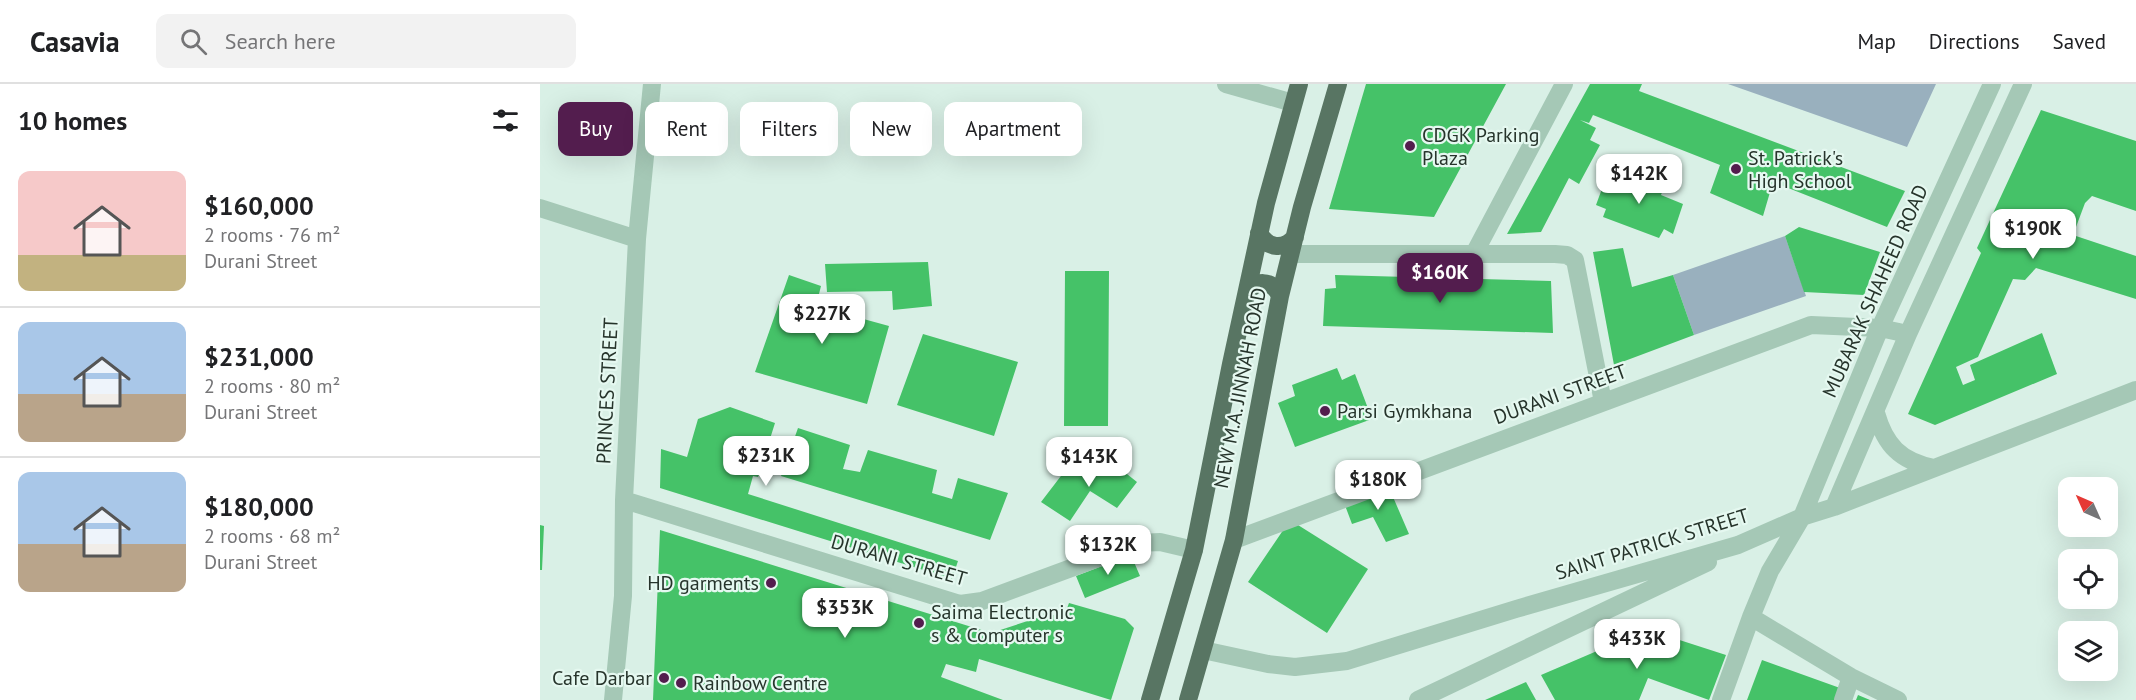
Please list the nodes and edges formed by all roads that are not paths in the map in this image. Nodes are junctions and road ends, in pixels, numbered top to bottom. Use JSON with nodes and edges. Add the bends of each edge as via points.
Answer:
{"nodes":[{"id":1,"x":652,"y":84,"type":"edge"},
{"id":2,"x":1226,"y":84,"type":"edge"},
{"id":3,"x":1299,"y":84,"type":"edge"},
{"id":4,"x":1338,"y":84,"type":"edge"},
{"id":5,"x":1564,"y":84,"type":"edge"},
{"id":6,"x":1992,"y":84,"type":"edge"},
{"id":7,"x":2023,"y":84,"type":"edge"},
{"id":8,"x":1293,"y":103,"type":"junction"},
{"id":9,"x":540,"y":208,"type":"edge"},
{"id":10,"x":1259,"y":232,"type":"junction"},
{"id":11,"x":637,"y":238,"type":"junction"},
{"id":12,"x":1293,"y":246,"type":"junction"},
{"id":13,"x":1474,"y":254,"type":"junction"},
{"id":14,"x":1246,"y":294,"type":"junction"},
{"id":15,"x":1280,"y":296,"type":"junction"},
{"id":16,"x":1880,"y":328,"type":"junction"},
{"id":17,"x":1908,"y":334,"type":"junction"},
{"id":18,"x":2136,"y":390,"type":"edge"},
{"id":19,"x":1604,"y":402,"type":"junction"},
{"id":20,"x":1876,"y":412,"type":"junction"},
{"id":21,"x":1934,"y":468,"type":"junction"},
{"id":22,"x":624,"y":501,"type":"junction"},
{"id":23,"x":1834,"y":507,"type":"junction"},
{"id":24,"x":1802,"y":517,"type":"junction"},
{"id":25,"x":1234,"y":540,"type":"junction"},
{"id":26,"x":1738,"y":545,"type":"junction"},
{"id":27,"x":1194,"y":550,"type":"junction"},
{"id":28,"x":1751,"y":617,"type":"junction"},
{"id":29,"x":1203,"y":650,"type":"junction"},
{"id":30,"x":1851,"y":677,"type":"junction"},
{"id":31,"x":613,"y":700,"type":"edge"},
{"id":32,"x":1149,"y":700,"type":"edge"},
{"id":33,"x":1188,"y":700,"type":"edge"},
{"id":34,"x":1418,"y":700,"type":"edge"},
{"id":35,"x":1721,"y":700,"type":"edge"},
{"id":36,"x":1843,"y":700,"type":"edge"},
{"id":37,"x":1898,"y":700,"type":"edge"}],
"edges":[{"from":1,"to":11,"type":"street","name":"PRINCES STREET"},
{"from":2,"to":8,"type":"street"},
{"from":3,"to":8,"type":"main road","name":"NEW M.A. JINNAH ROAD"},
{"from":4,"to":12,"type":"main road","name":"NEW M.A. JINNAH ROAD"},
{"from":5,"to":13,"type":"street"},
{"from":6,"to":16,"type":"street","name":"MUBARAK SHAHEED ROAD"},
{"from":7,"to":17,"type":"street"},
{"from":8,"to":10,"type":"main road","name":"NEW M.A. JINNAH ROAD"},
{"from":9,"to":11,"type":"street"},
{"from":10,"to":12,"type":"main road","via":[[1267,243],[1279,247],[1291,242]]},
{"from":10,"to":14,"type":"main road","name":"NEW M.A. JINNAH ROAD"},
{"from":11,"to":22,"type":"street","name":"PRINCES STREET"},
{"from":12,"to":13,"type":"street"},
{"from":12,"to":15,"type":"main road","name":"NEW M.A. JINNAH ROAD"},
{"from":13,"to":19,"type":"street","via":[[1555,254],[1575,260]]},
{"from":14,"to":15,"type":"main road","via":[[1252,285],[1263,282],[1274,286]]},
{"from":14,"to":27,"type":"main road","name":"NEW M.A. JINNAH ROAD"},
{"from":15,"to":25,"type":"main road","name":"NEW M.A. JINNAH ROAD"},
{"from":16,"to":17,"type":"street","name":"DURANI STREET"},
{"from":16,"to":19,"type":"street","name":"DURANI STREET","via":[[1811,325]]},
{"from":16,"to":24,"type":"street","name":"MUBARAK SHAHEED ROAD"},
{"from":17,"to":20,"type":"street"},
{"from":18,"to":21,"type":"street","name":"SAINT PATRICK STREET"},
{"from":19,"to":25,"type":"street","name":"DURANI STREET"},
{"from":20,"to":21,"type":"street","via":[[1895,451]]},
{"from":20,"to":23,"type":"street"},
{"from":21,"to":23,"type":"street","name":"SAINT PATRICK STREET"},
{"from":22,"to":27,"type":"street","name":"DURANI STREET","via":[[960,604],[982,601],[1139,543],[1160,542]]},
{"from":22,"to":31,"type":"street","name":"PRINCES STREET","via":[[623,596]]},
{"from":23,"to":24,"type":"street","name":"SAINT PATRICK STREET"},
{"from":24,"to":26,"type":"street","name":"SAINT PATRICK STREET"},
{"from":24,"to":28,"type":"street","name":"MUBARAK SHAHEED ROAD","via":[[1770,571]]},
{"from":25,"to":29,"type":"main road","name":"NEW M.A. JINNAH ROAD"},
{"from":26,"to":29,"type":"street","name":"SAINT PATRICK STREET","via":[[1347,661],[1295,667]]},
{"from":26,"to":34,"type":"street"},
{"from":27,"to":32,"type":"main road","name":"NEW M.A. JINNAH ROAD"},
{"from":28,"to":30,"type":"street"},
{"from":28,"to":35,"type":"street","name":"MUBARAK SHAHEED ROAD"},
{"from":29,"to":33,"type":"main road","name":"NEW M.A. JINNAH ROAD"},
{"from":30,"to":36,"type":"street"},
{"from":30,"to":37,"type":"street"}]}
